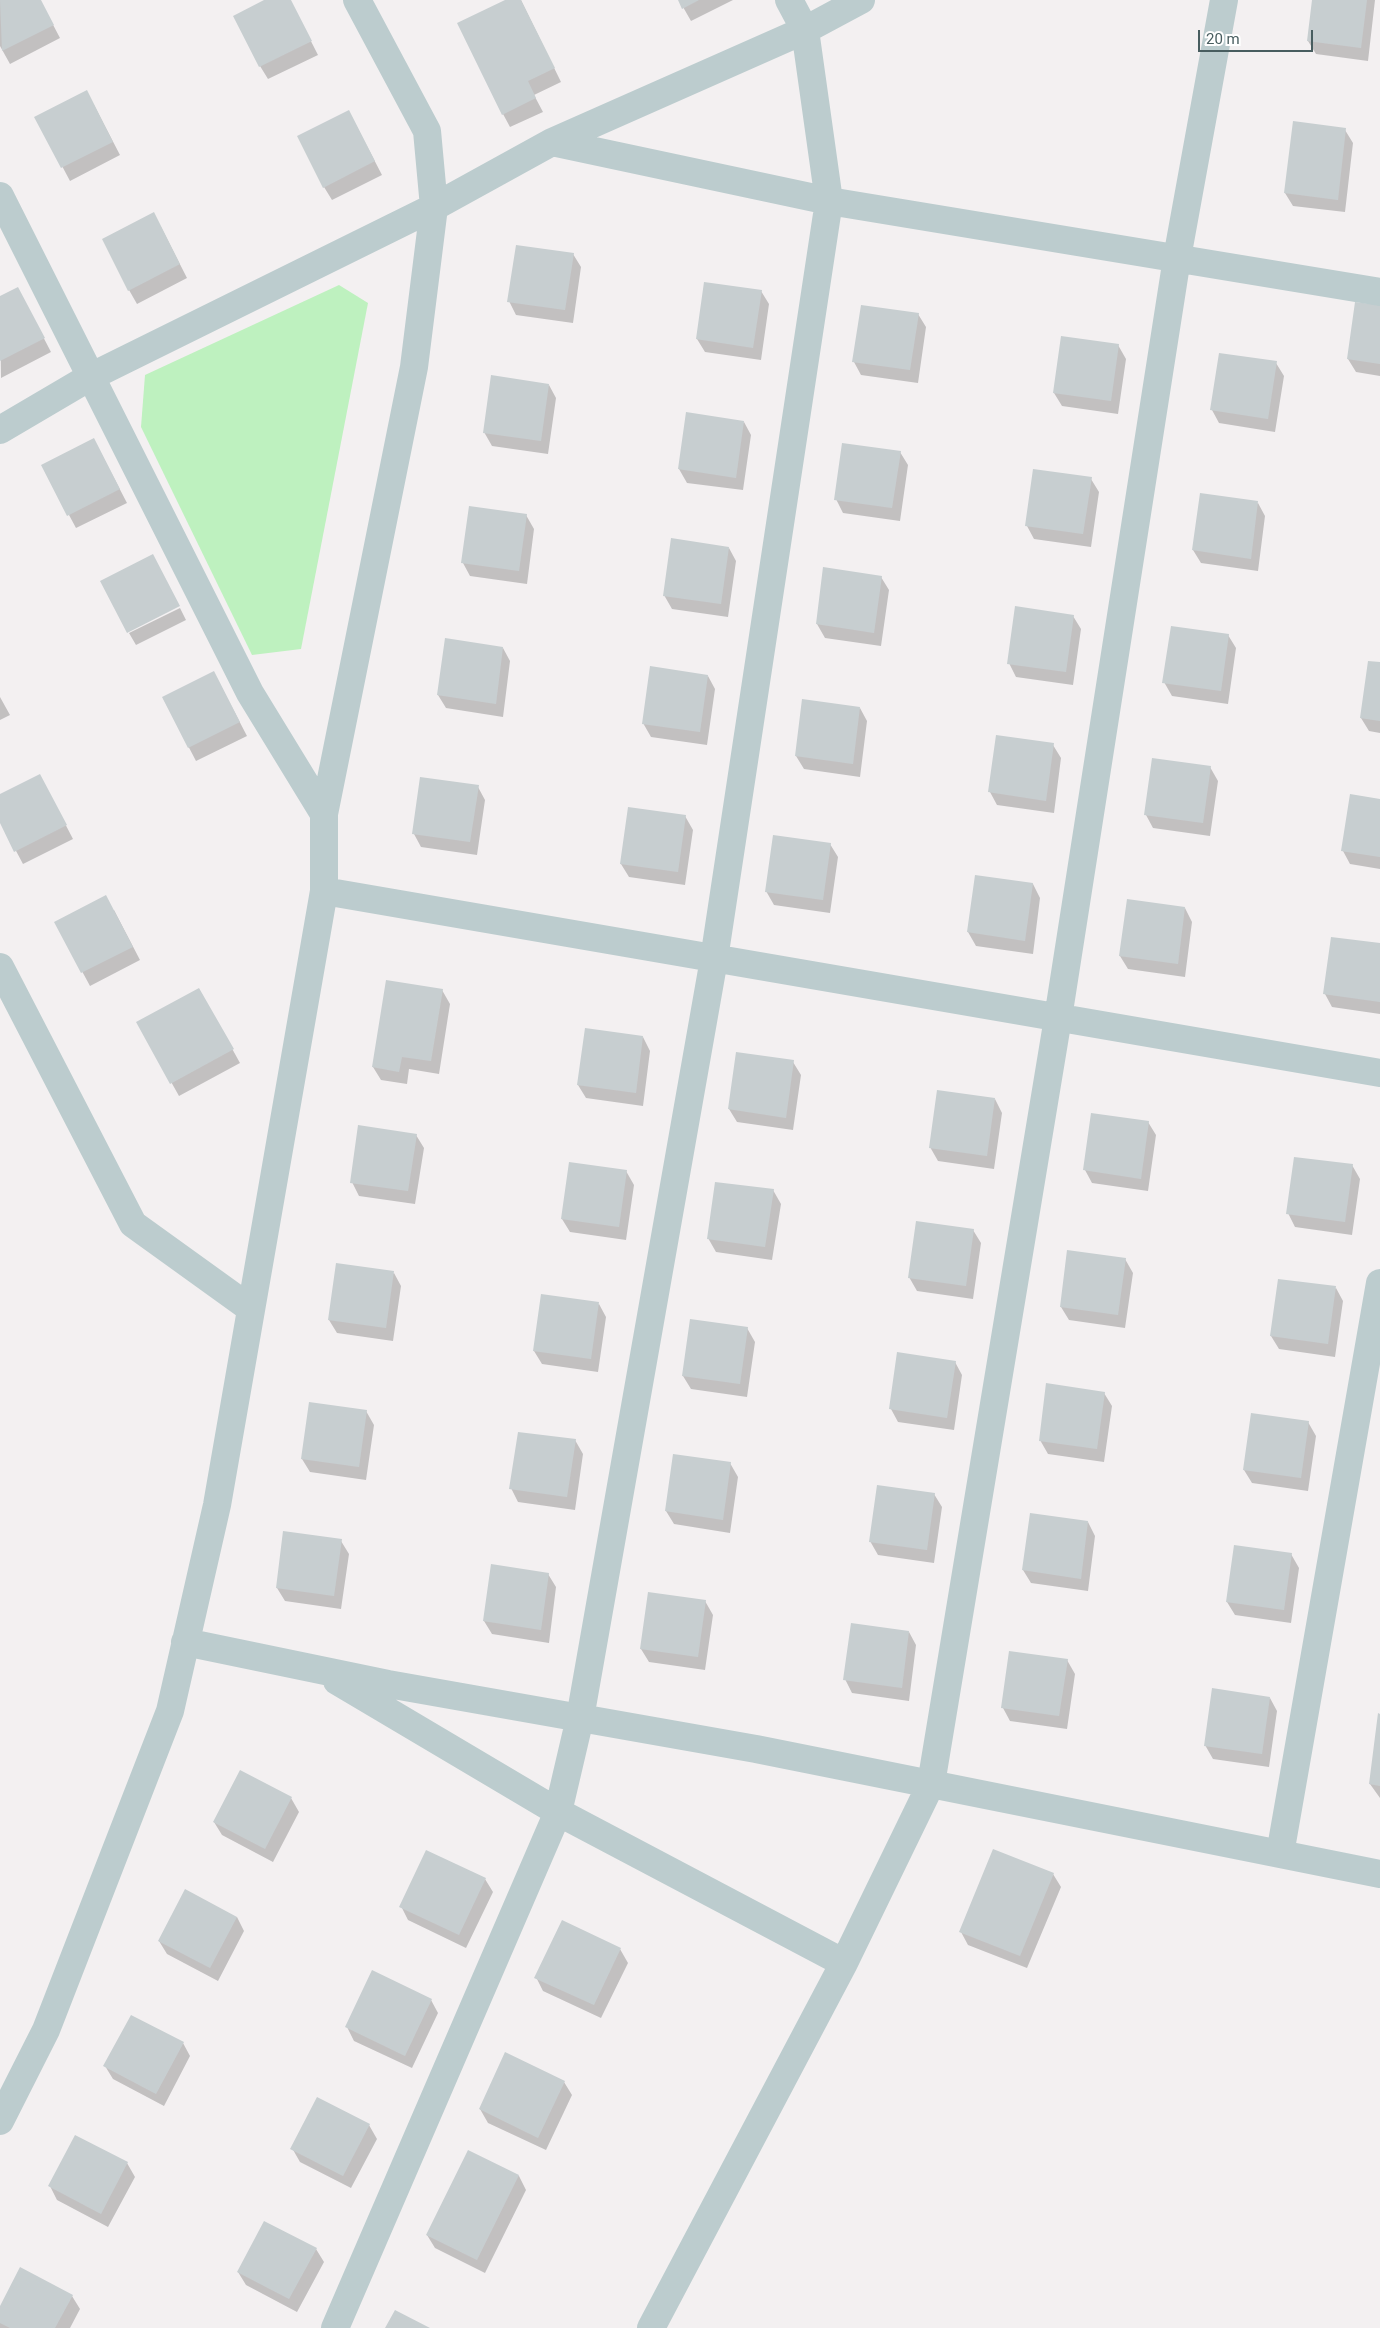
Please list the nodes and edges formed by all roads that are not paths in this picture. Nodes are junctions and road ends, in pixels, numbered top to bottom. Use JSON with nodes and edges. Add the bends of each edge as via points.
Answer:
{"nodes":[{"id":1,"x":357,"y":0,"type":"edge"},
{"id":2,"x":789,"y":0,"type":"edge"},
{"id":3,"x":861,"y":0,"type":"edge"},
{"id":4,"x":1224,"y":0,"type":"edge"},
{"id":5,"x":805,"y":30,"type":"junction"},
{"id":6,"x":552,"y":142,"type":"junction"},
{"id":7,"x":0,"y":196,"type":"edge"},
{"id":8,"x":829,"y":201,"type":"junction"},
{"id":9,"x":434,"y":207,"type":"junction"},
{"id":10,"x":1177,"y":258,"type":"junction"},
{"id":11,"x":1380,"y":292,"type":"edge"},
{"id":12,"x":90,"y":377,"type":"junction"},
{"id":13,"x":0,"y":430,"type":"edge"},
{"id":14,"x":324,"y":814,"type":"junction"},
{"id":15,"x":324,"y":890,"type":"junction"},
{"id":16,"x":714,"y":959,"type":"junction"},
{"id":17,"x":0,"y":968,"type":"edge"},
{"id":18,"x":1058,"y":1018,"type":"junction"},
{"id":19,"x":1380,"y":1073,"type":"edge"},
{"id":20,"x":1380,"y":1283,"type":"edge"},
{"id":21,"x":251,"y":1309,"type":"junction"},
{"id":22,"x":185,"y":1642,"type":"junction"},
{"id":23,"x":319,"y":1670,"type":"junction"},
{"id":24,"x":580,"y":1718,"type":"junction"},
{"id":25,"x":931,"y":1784,"type":"junction"},
{"id":26,"x":558,"y":1812,"type":"junction"},
{"id":27,"x":1280,"y":1854,"type":"junction"},
{"id":28,"x":1380,"y":1874,"type":"edge"},
{"id":29,"x":844,"y":1963,"type":"junction"},
{"id":30,"x":0,"y":2121,"type":"edge"},
{"id":31,"x":334,"y":2328,"type":"edge"},
{"id":32,"x":651,"y":2328,"type":"edge"}],
"edges":[{"from":1,"to":9,"type":"street","via":[[427,131]]},
{"from":2,"to":5,"type":"street"},
{"from":3,"to":5,"type":"street"},
{"from":4,"to":10,"type":"street"},
{"from":5,"to":6,"type":"street"},
{"from":5,"to":8,"type":"street"},
{"from":6,"to":8,"type":"street"},
{"from":6,"to":9,"type":"street"},
{"from":7,"to":12,"type":"street"},
{"from":8,"to":10,"type":"street"},
{"from":8,"to":16,"type":"street"},
{"from":9,"to":12,"type":"street"},
{"from":9,"to":14,"type":"street","via":[[414,367]]},
{"from":10,"to":11,"type":"street"},
{"from":10,"to":18,"type":"street"},
{"from":12,"to":13,"type":"street"},
{"from":12,"to":14,"type":"street","via":[[250,693]]},
{"from":14,"to":15,"type":"street"},
{"from":15,"to":16,"type":"street"},
{"from":15,"to":21,"type":"street"},
{"from":16,"to":18,"type":"street"},
{"from":16,"to":24,"type":"street"},
{"from":17,"to":21,"type":"street","via":[[133,1224]]},
{"from":18,"to":19,"type":"street"},
{"from":18,"to":25,"type":"street"},
{"from":20,"to":27,"type":"street"},
{"from":21,"to":22,"type":"street","via":[[217,1505]]},
{"from":22,"to":23,"type":"street"},
{"from":22,"to":30,"type":"street","via":[[170,1710],[46,2030]]},
{"from":23,"to":24,"type":"street"},
{"from":23,"to":26,"type":"street"},
{"from":24,"to":25,"type":"street"},
{"from":24,"to":26,"type":"street"},
{"from":25,"to":27,"type":"street"},
{"from":25,"to":29,"type":"street"},
{"from":26,"to":29,"type":"street"},
{"from":26,"to":31,"type":"street"},
{"from":27,"to":28,"type":"street"},
{"from":29,"to":32,"type":"street"}]}
